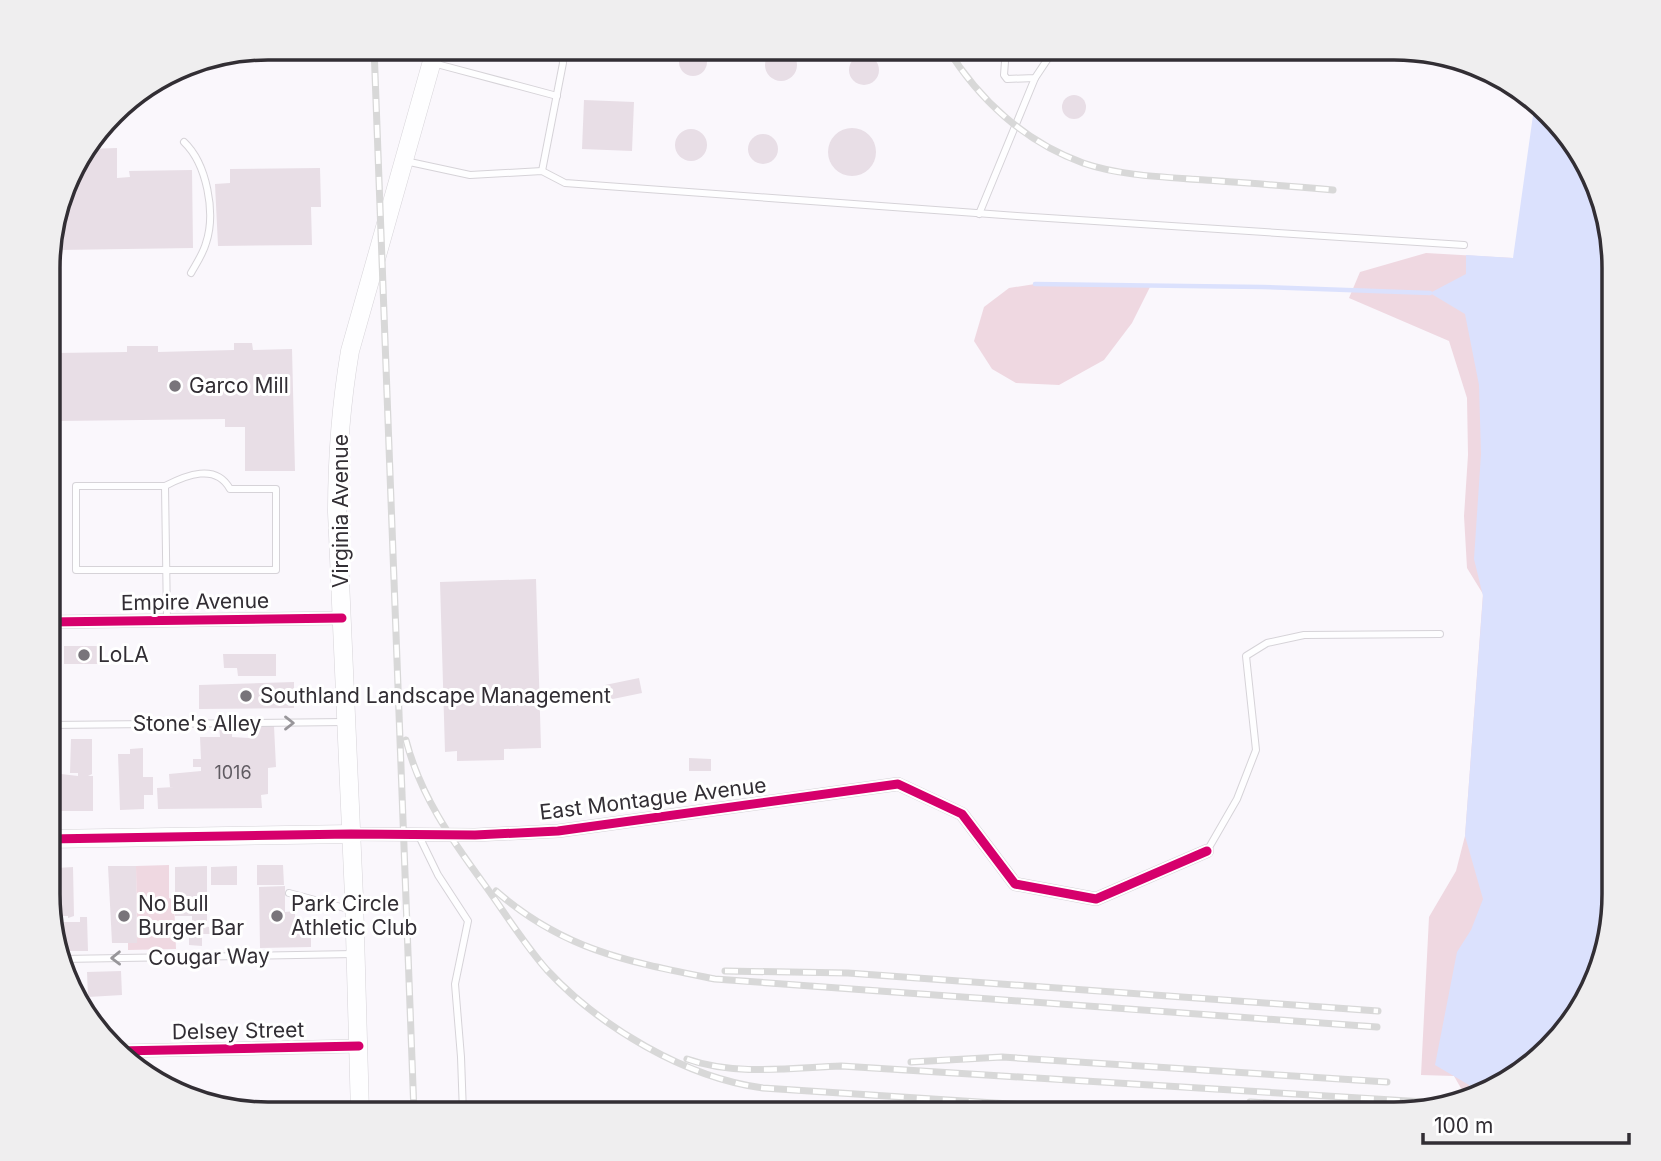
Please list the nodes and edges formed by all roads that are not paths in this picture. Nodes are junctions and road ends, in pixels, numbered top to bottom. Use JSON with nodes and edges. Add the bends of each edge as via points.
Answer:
{"nodes":[{"id":1,"x":433,"y":60,"type":"edge"},
{"id":2,"x":449,"y":60,"type":"edge"},
{"id":3,"x":563,"y":60,"type":"edge"},
{"id":4,"x":1005,"y":60,"type":"edge"},
{"id":5,"x":1047,"y":60,"type":"edge"},
{"id":6,"x":1035,"y":78,"type":"junction"},
{"id":7,"x":556,"y":96,"type":"junction"},
{"id":8,"x":184,"y":142,"type":"dead end"},
{"id":9,"x":403,"y":161,"type":"junction"},
{"id":10,"x":542,"y":171,"type":"junction"},
{"id":11,"x":979,"y":214,"type":"junction"},
{"id":12,"x":1465,"y":245,"type":"dead end"},
{"id":13,"x":191,"y":273,"type":"dead end"},
{"id":14,"x":165,"y":486,"type":"junction"},
{"id":15,"x":166,"y":570,"type":"junction"},
{"id":16,"x":342,"y":618,"type":"junction"},
{"id":17,"x":167,"y":620,"type":"junction"},
{"id":18,"x":60,"y":622,"type":"edge"},
{"id":19,"x":1440,"y":634,"type":"dead end"},
{"id":20,"x":346,"y":722,"type":"junction"},
{"id":21,"x":60,"y":725,"type":"edge"},
{"id":22,"x":351,"y":834,"type":"junction"},
{"id":23,"x":418,"y":834,"type":"junction"},
{"id":24,"x":60,"y":839,"type":"edge"},
{"id":25,"x":1207,"y":851,"type":"joint"},
{"id":26,"x":289,"y":893,"type":"dead end"},
{"id":27,"x":354,"y":910,"type":"junction"},
{"id":28,"x":356,"y":954,"type":"junction"},
{"id":29,"x":71,"y":959,"type":"edge"},
{"id":30,"x":359,"y":1046,"type":"junction"},
{"id":31,"x":131,"y":1051,"type":"edge"},
{"id":32,"x":360,"y":1101,"type":"edge"},
{"id":33,"x":463,"y":1101,"type":"edge"}],
"edges":[{"from":1,"to":9,"type":"main road","name":"Virginia Avenue"},
{"from":2,"to":7,"type":"lane"},
{"from":3,"to":7,"type":"lane"},
{"from":4,"to":6,"type":"lane","via":[[1007,79]]},
{"from":5,"to":6,"type":"lane"},
{"from":6,"to":11,"type":"lane"},
{"from":7,"to":10,"type":"lane"},
{"from":8,"to":13,"type":"lane","via":[[203,176],[209,207],[206,243]]},
{"from":9,"to":10,"type":"lane","via":[[470,175]]},
{"from":9,"to":16,"type":"main road","name":"Virginia Avenue","via":[[344,384],[337,481]]},
{"from":10,"to":11,"type":"lane","via":[[565,183]]},
{"from":11,"to":12,"type":"lane"},
{"from":14,"to":15,"type":"lane"},
{"from":14,"to":15,"type":"lane","via":[[76,486],[76,570]]},
{"from":14,"to":15,"type":"lane","via":[[199,473],[225,480],[230,489],[276,489],[276,570]]},
{"from":15,"to":17,"type":"lane"},
{"from":16,"to":17,"type":"street","name":"Empire Avenue"},
{"from":16,"to":20,"type":"main road","name":"Virginia Avenue"},
{"from":17,"to":18,"type":"street","name":"Empire Avenue"},
{"from":19,"to":25,"type":"lane","via":[[1304,635],[1267,643],[1246,656],[1256,750],[1237,799]]},
{"from":21,"to":20,"type":"lane","name":"Stone's Alley","one_way":true},
{"from":20,"to":22,"type":"main road","name":"Virginia Avenue"},
{"from":22,"to":23,"type":"street","name":"East Montague Avenue"},
{"from":22,"to":24,"type":"main road","name":"East Montague Avenue"},
{"from":22,"to":27,"type":"main road","name":"Virginia Avenue"},
{"from":23,"to":25,"type":"street","name":"East Montague Avenue","via":[[558,831],[898,784],[962,814],[1015,884],[1096,899]]},
{"from":23,"to":33,"type":"lane","via":[[468,920],[455,984]]},
{"from":26,"to":27,"type":"lane"},
{"from":27,"to":28,"type":"main road","name":"Virginia Avenue"},
{"from":28,"to":29,"type":"lane","name":"Cougar Way","one_way":true},
{"from":28,"to":30,"type":"main road","name":"Virginia Avenue"},
{"from":30,"to":31,"type":"street","name":"Delsey Street"},
{"from":30,"to":32,"type":"main road","name":"Virginia Avenue"}]}
